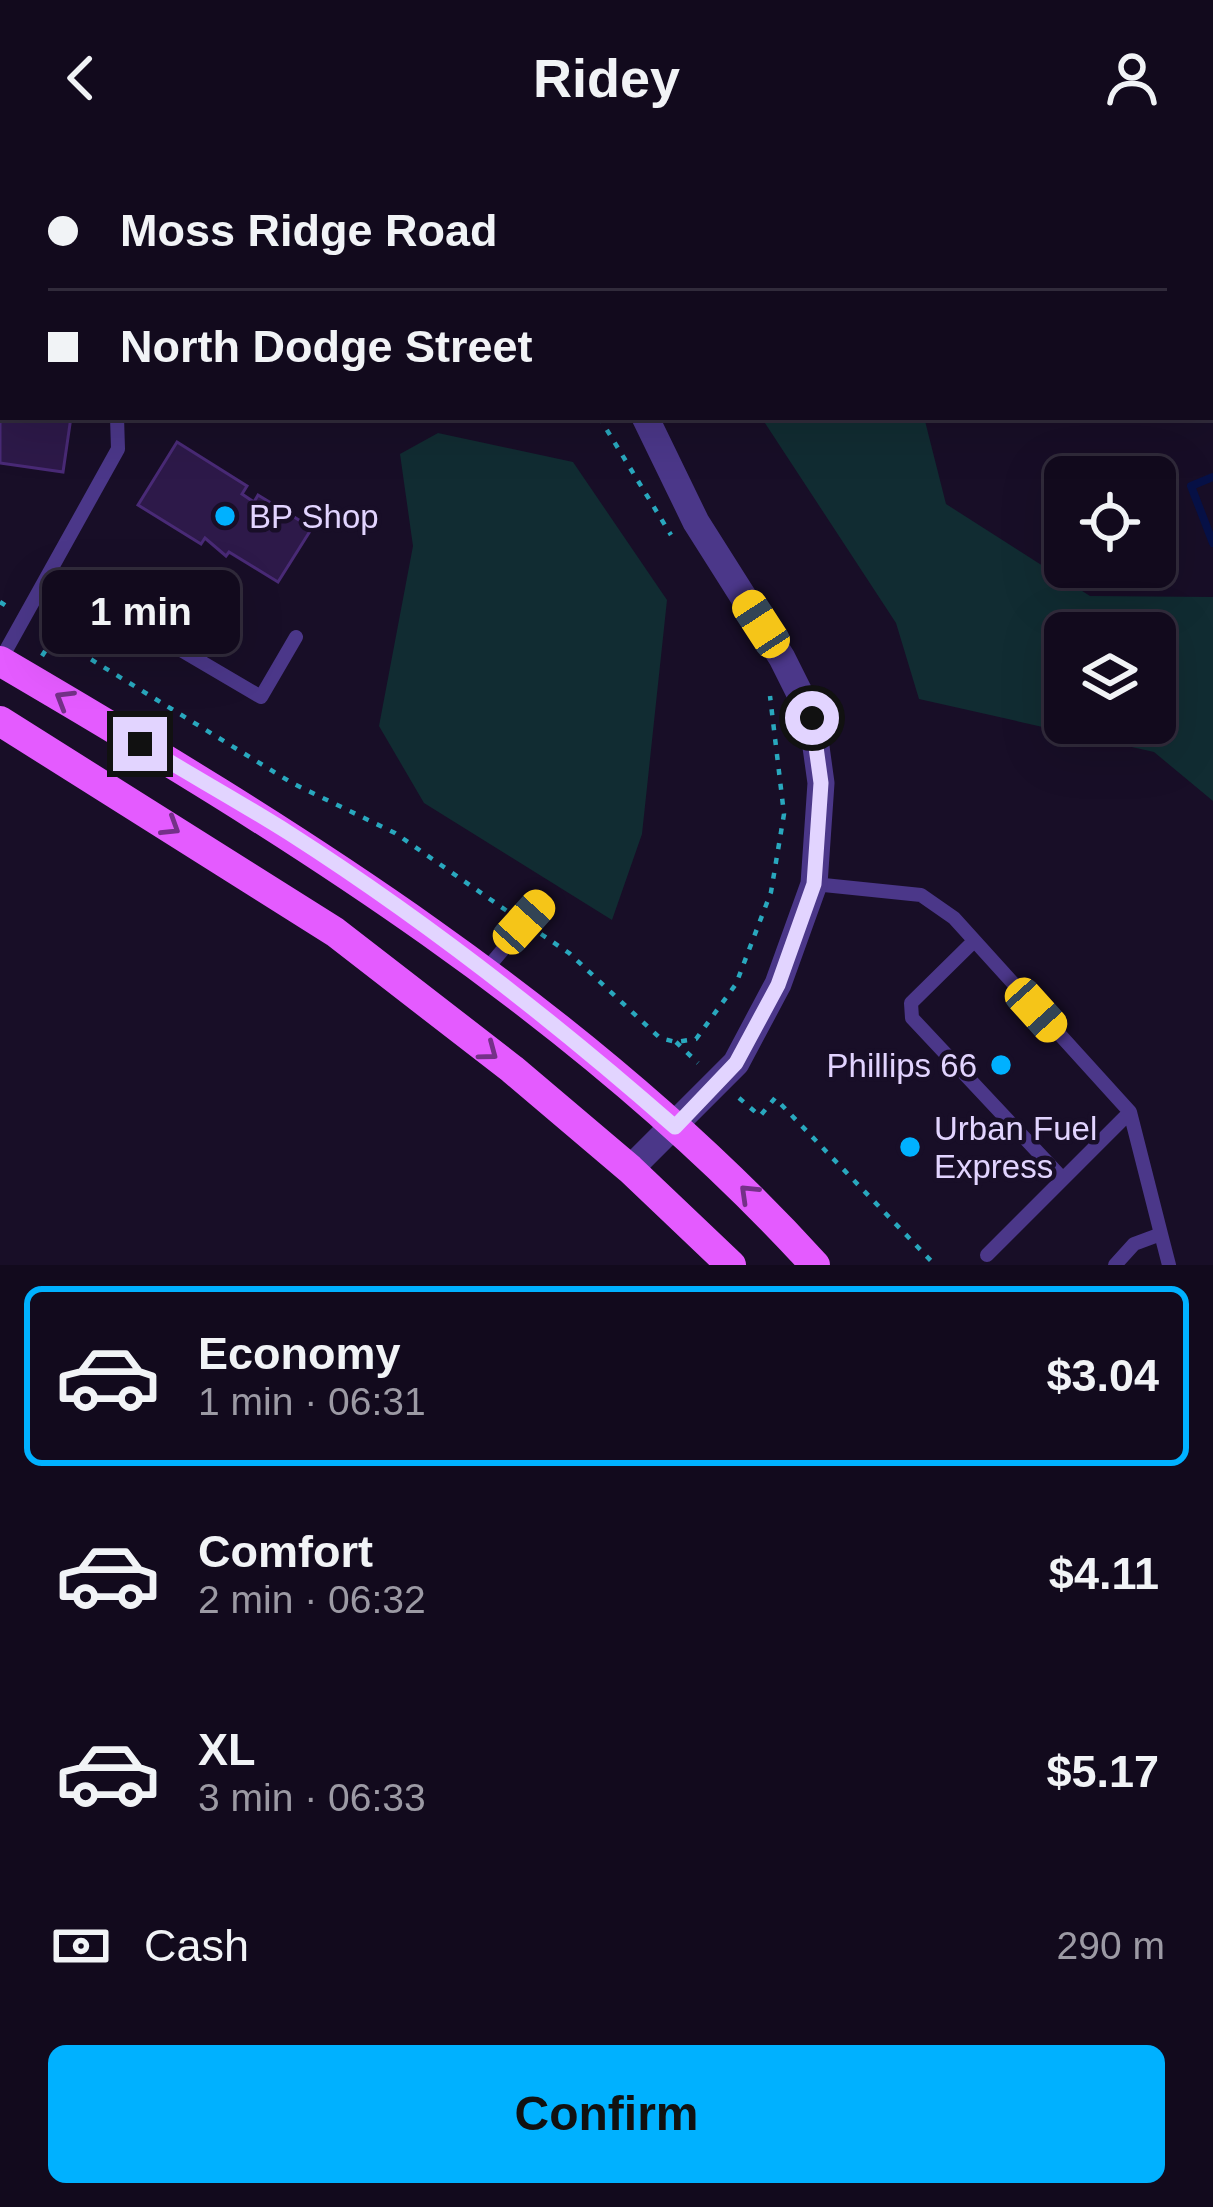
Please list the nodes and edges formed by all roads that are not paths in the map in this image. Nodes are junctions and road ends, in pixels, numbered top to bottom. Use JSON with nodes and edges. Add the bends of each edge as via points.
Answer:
{"nodes":[{"id":1,"x":117,"y":420,"type":"edge"},
{"id":2,"x":646,"y":420,"type":"edge"},
{"id":3,"x":50,"y":573,"type":"junction"},
{"id":4,"x":296,"y":638,"type":"dead end"},
{"id":5,"x":0,"y":662,"type":"edge"},
{"id":6,"x":0,"y":721,"type":"edge"},
{"id":7,"x":814,"y":884,"type":"junction"},
{"id":8,"x":543,"y":902,"type":"dead end"},
{"id":9,"x":974,"y":941,"type":"junction"},
{"id":10,"x":484,"y":972,"type":"junction"},
{"id":11,"x":1130,"y":1112,"type":"junction"},
{"id":12,"x":675,"y":1127,"type":"junction"},
{"id":13,"x":630,"y":1169,"type":"junction"},
{"id":14,"x":1063,"y":1179,"type":"junction"},
{"id":15,"x":1161,"y":1234,"type":"junction"},
{"id":16,"x":987,"y":1255,"type":"dead end"},
{"id":17,"x":731,"y":1265,"type":"edge"},
{"id":18,"x":815,"y":1265,"type":"edge"},
{"id":19,"x":1115,"y":1265,"type":"edge"},
{"id":20,"x":1169,"y":1265,"type":"edge"}],
"edges":[{"from":1,"to":3,"type":"lane","via":[[118,449]]},
{"from":2,"to":7,"type":"street","via":[[696,522],[812,718],[821,783]]},
{"from":3,"to":4,"type":"lane","via":[[261,698]]},
{"from":3,"to":5,"type":"lane"},
{"from":10,"to":5,"type":"main road","one_way":true,"via":[[290,834]]},
{"from":6,"to":13,"type":"main road","one_way":true,"via":[[335,932]]},
{"from":7,"to":9,"type":"lane","via":[[921,895]]},
{"from":7,"to":12,"type":"street","via":[[778,985],[736,1063]]},
{"from":8,"to":10,"type":"lane"},
{"from":9,"to":11,"type":"lane"},
{"from":9,"to":14,"type":"lane","via":[[911,1004],[912,1018]]},
{"from":10,"to":12,"type":"main road"},
{"from":11,"to":14,"type":"lane"},
{"from":11,"to":15,"type":"lane"},
{"from":12,"to":13,"type":"street"},
{"from":18,"to":12,"type":"main road","one_way":true},
{"from":13,"to":17,"type":"main road"},
{"from":14,"to":16,"type":"lane"},
{"from":15,"to":19,"type":"lane","via":[[1134,1244]]},
{"from":15,"to":20,"type":"lane"}]}
